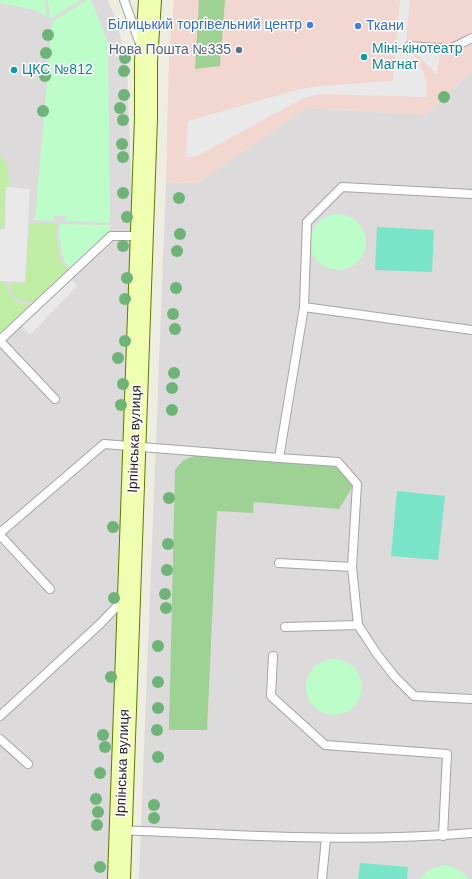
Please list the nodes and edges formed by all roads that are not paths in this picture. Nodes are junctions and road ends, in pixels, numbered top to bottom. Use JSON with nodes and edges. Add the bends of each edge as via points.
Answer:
{"nodes":[{"id":1,"x":124,"y":0,"type":"edge"},
{"id":2,"x":150,"y":0,"type":"edge"},
{"id":3,"x":472,"y":38,"type":"edge"},
{"id":4,"x":409,"y":46,"type":"dead end"},
{"id":5,"x":146,"y":61,"type":"junction"},
{"id":6,"x":472,"y":194,"type":"edge"},
{"id":7,"x":142,"y":236,"type":"junction"},
{"id":8,"x":304,"y":307,"type":"junction"},
{"id":9,"x":472,"y":330,"type":"edge"},
{"id":10,"x":0,"y":340,"type":"edge"},
{"id":11,"x":55,"y":399,"type":"dead end"},
{"id":12,"x":134,"y":446,"type":"junction"},
{"id":13,"x":279,"y":458,"type":"junction"},
{"id":14,"x":0,"y":534,"type":"edge"},
{"id":15,"x":280,"y":563,"type":"dead end"},
{"id":16,"x":352,"y":567,"type":"junction"},
{"id":17,"x":50,"y":589,"type":"dead end"},
{"id":18,"x":129,"y":594,"type":"junction"},
{"id":19,"x":358,"y":625,"type":"junction"},
{"id":20,"x":285,"y":627,"type":"dead end"},
{"id":21,"x":273,"y":656,"type":"dead end"},
{"id":22,"x":472,"y":699,"type":"edge"},
{"id":23,"x":0,"y":716,"type":"edge"},
{"id":24,"x":0,"y":739,"type":"edge"},
{"id":25,"x":28,"y":764,"type":"dead end"},
{"id":26,"x":120,"y":830,"type":"junction"},
{"id":27,"x":472,"y":833,"type":"edge"},
{"id":28,"x":443,"y":836,"type":"junction"},
{"id":29,"x":326,"y":838,"type":"junction"},
{"id":30,"x":119,"y":879,"type":"edge"},
{"id":31,"x":322,"y":879,"type":"edge"}],
"edges":[{"from":1,"to":5,"type":"lane"},
{"from":2,"to":5,"type":"street","name":"Ірпінська вулиця"},
{"from":3,"to":4,"type":"lane","via":[[450,48]]},
{"from":5,"to":7,"type":"street","name":"Ірпінська вулиця"},
{"from":6,"to":8,"type":"lane","via":[[342,187],[307,222]]},
{"from":7,"to":10,"type":"lane","via":[[111,236]]},
{"from":7,"to":12,"type":"street","name":"Ірпінська вулиця"},
{"from":8,"to":9,"type":"lane"},
{"from":8,"to":13,"type":"lane"},
{"from":10,"to":11,"type":"lane"},
{"from":12,"to":13,"type":"lane"},
{"from":12,"to":14,"type":"lane","via":[[104,444]]},
{"from":12,"to":18,"type":"street","name":"Ірпінська вулиця"},
{"from":13,"to":16,"type":"lane","via":[[338,462],[357,484]]},
{"from":14,"to":17,"type":"lane"},
{"from":15,"to":16,"type":"lane"},
{"from":16,"to":19,"type":"lane"},
{"from":18,"to":23,"type":"lane"},
{"from":18,"to":26,"type":"street","name":"Ірпінська вулиця"},
{"from":19,"to":20,"type":"lane"},
{"from":19,"to":22,"type":"lane","via":[[395,677],[414,696]]},
{"from":21,"to":28,"type":"lane","via":[[271,696],[325,745],[448,754]]},
{"from":24,"to":25,"type":"lane"},
{"from":26,"to":29,"type":"lane"},
{"from":26,"to":30,"type":"street","name":"Ірпінська вулиця"},
{"from":27,"to":28,"type":"lane"},
{"from":28,"to":29,"type":"lane"},
{"from":29,"to":31,"type":"lane"}]}
